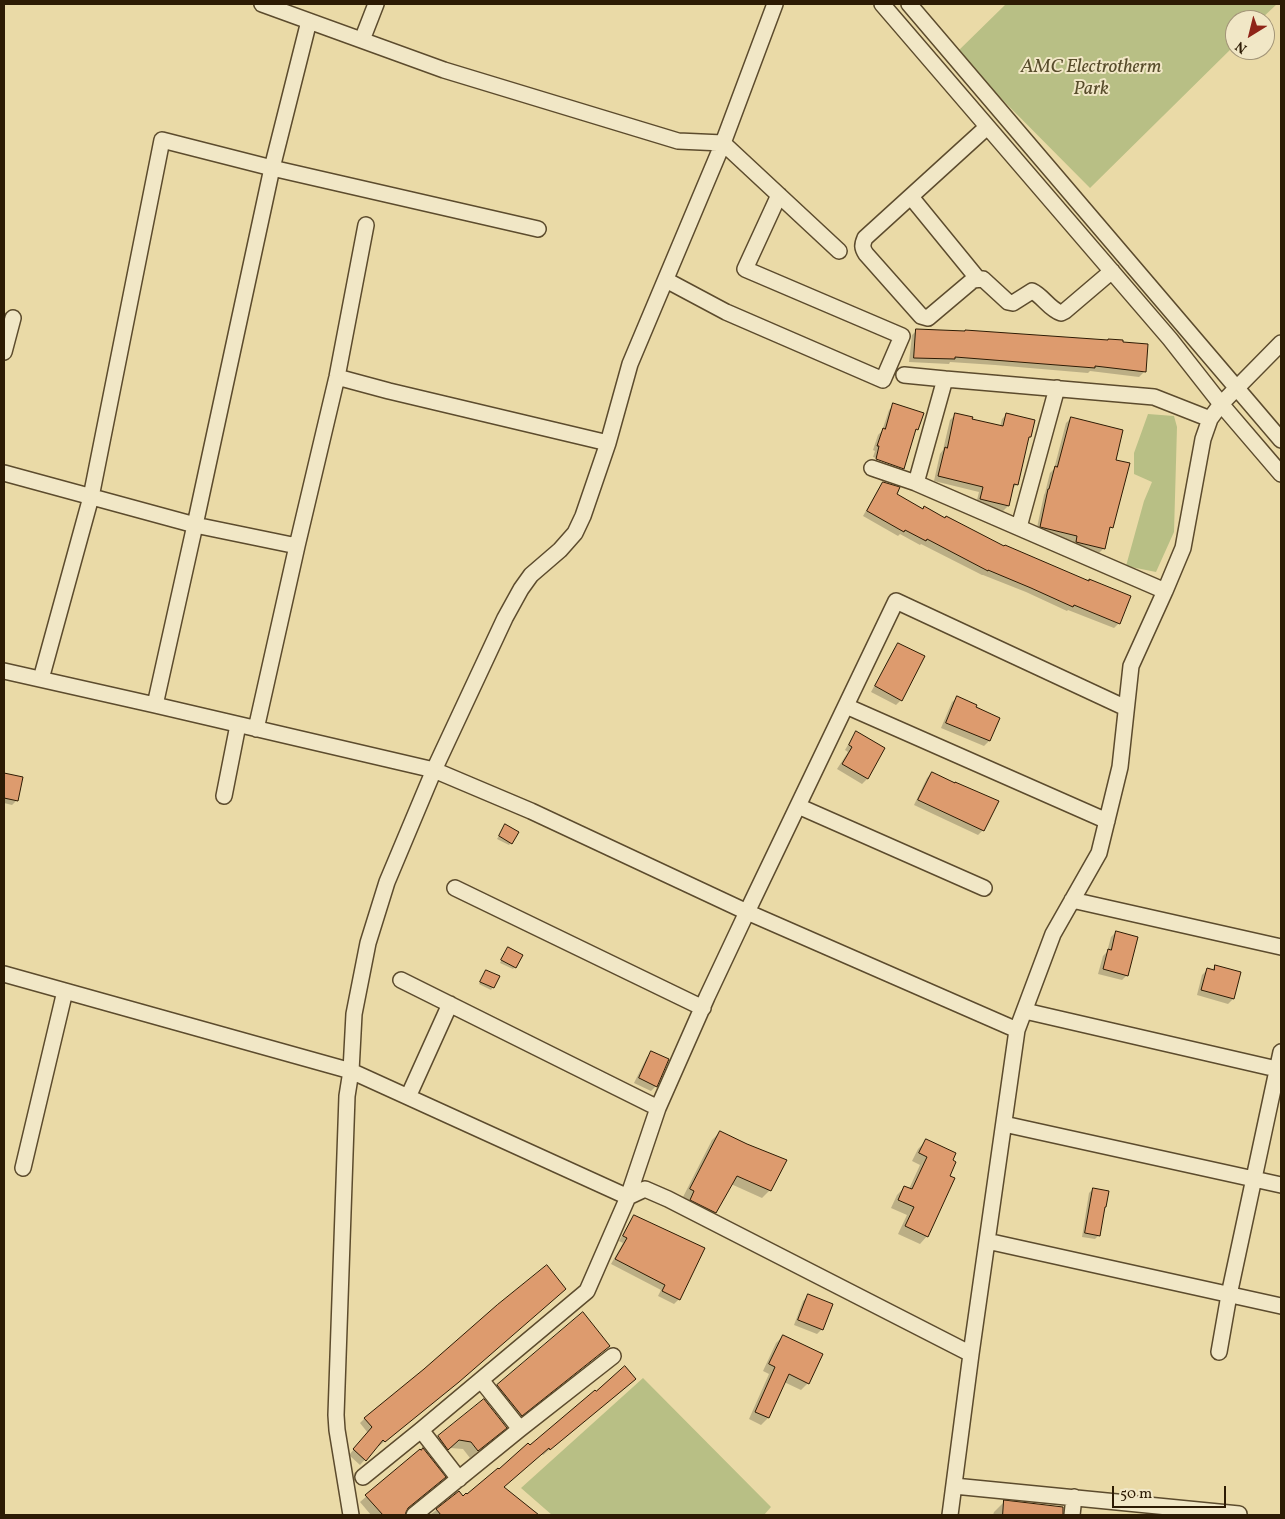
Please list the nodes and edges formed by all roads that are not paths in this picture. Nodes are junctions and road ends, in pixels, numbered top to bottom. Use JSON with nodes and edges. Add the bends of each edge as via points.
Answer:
{"nodes":[{"id":1,"x":262,"y":4,"type":"edge"},
{"id":2,"x":376,"y":4,"type":"edge"},
{"id":3,"x":775,"y":4,"type":"edge"},
{"id":4,"x":882,"y":4,"type":"edge"},
{"id":5,"x":909,"y":4,"type":"edge"},
{"id":6,"x":309,"y":21,"type":"junction"},
{"id":7,"x":362,"y":40,"type":"junction"},
{"id":8,"x":988,"y":127,"type":"junction"},
{"id":9,"x":723,"y":143,"type":"junction"},
{"id":10,"x":272,"y":168,"type":"junction"},
{"id":11,"x":779,"y":195,"type":"junction"},
{"id":12,"x":911,"y":197,"type":"junction"},
{"id":13,"x":366,"y":225,"type":"dead end"},
{"id":14,"x":538,"y":229,"type":"dead end"},
{"id":15,"x":839,"y":251,"type":"dead end"},
{"id":16,"x":1112,"y":271,"type":"junction"},
{"id":17,"x":978,"y":279,"type":"junction"},
{"id":18,"x":666,"y":280,"type":"junction"},
{"id":19,"x":12,"y":318,"type":"dead end"},
{"id":20,"x":1281,"y":343,"type":"edge"},
{"id":21,"x":4,"y":352,"type":"edge"},
{"id":22,"x":904,"y":375,"type":"dead end"},
{"id":23,"x":337,"y":377,"type":"junction"},
{"id":24,"x":945,"y":380,"type":"junction"},
{"id":25,"x":1057,"y":388,"type":"junction"},
{"id":26,"x":1237,"y":388,"type":"junction"},
{"id":27,"x":1221,"y":404,"type":"junction"},
{"id":28,"x":1210,"y":419,"type":"junction"},
{"id":29,"x":1281,"y":440,"type":"edge"},
{"id":30,"x":608,"y":443,"type":"junction"},
{"id":31,"x":872,"y":468,"type":"dead end"},
{"id":32,"x":4,"y":473,"type":"edge"},
{"id":33,"x":1281,"y":474,"type":"edge"},
{"id":34,"x":916,"y":483,"type":"junction"},
{"id":35,"x":91,"y":497,"type":"junction"},
{"id":36,"x":195,"y":525,"type":"junction"},
{"id":37,"x":1019,"y":527,"type":"junction"},
{"id":38,"x":297,"y":546,"type":"junction"},
{"id":39,"x":1165,"y":591,"type":"junction"},
{"id":40,"x":4,"y":671,"type":"edge"},
{"id":41,"x":41,"y":679,"type":"junction"},
{"id":42,"x":155,"y":705,"type":"junction"},
{"id":43,"x":846,"y":706,"type":"junction"},
{"id":44,"x":1126,"y":708,"type":"junction"},
{"id":45,"x":238,"y":725,"type":"junction"},
{"id":46,"x":256,"y":729,"type":"junction"},
{"id":47,"x":434,"y":770,"type":"junction"},
{"id":48,"x":224,"y":796,"type":"dead end"},
{"id":49,"x":798,"y":806,"type":"junction"},
{"id":50,"x":1107,"y":821,"type":"junction"},
{"id":51,"x":455,"y":888,"type":"dead end"},
{"id":52,"x":984,"y":888,"type":"dead end"},
{"id":53,"x":1072,"y":900,"type":"junction"},
{"id":54,"x":747,"y":912,"type":"junction"},
{"id":55,"x":1281,"y":947,"type":"edge"},
{"id":56,"x":4,"y":974,"type":"edge"},
{"id":57,"x":401,"y":980,"type":"dead end"},
{"id":58,"x":66,"y":990,"type":"junction"},
{"id":59,"x":450,"y":1004,"type":"junction"},
{"id":60,"x":703,"y":1008,"type":"junction"},
{"id":61,"x":1025,"y":1011,"type":"junction"},
{"id":62,"x":1018,"y":1030,"type":"junction"},
{"id":63,"x":1281,"y":1052,"type":"edge"},
{"id":64,"x":1279,"y":1070,"type":"edge"},
{"id":65,"x":351,"y":1071,"type":"junction"},
{"id":66,"x":408,"y":1097,"type":"junction"},
{"id":67,"x":658,"y":1108,"type":"junction"},
{"id":68,"x":1004,"y":1124,"type":"junction"},
{"id":69,"x":24,"y":1168,"type":"dead end"},
{"id":70,"x":1254,"y":1179,"type":"junction"},
{"id":71,"x":1281,"y":1185,"type":"edge"},
{"id":72,"x":628,"y":1197,"type":"junction"},
{"id":73,"x":987,"y":1241,"type":"junction"},
{"id":74,"x":1229,"y":1295,"type":"junction"},
{"id":75,"x":1281,"y":1306,"type":"edge"},
{"id":76,"x":1219,"y":1352,"type":"dead end"},
{"id":77,"x":971,"y":1354,"type":"junction"},
{"id":78,"x":613,"y":1356,"type":"dead end"},
{"id":79,"x":481,"y":1380,"type":"junction"},
{"id":80,"x":520,"y":1429,"type":"junction"},
{"id":81,"x":421,"y":1430,"type":"junction"},
{"id":82,"x":363,"y":1477,"type":"dead end"},
{"id":83,"x":459,"y":1478,"type":"junction"},
{"id":84,"x":954,"y":1486,"type":"junction"},
{"id":85,"x":1074,"y":1498,"type":"junction"},
{"id":86,"x":1174,"y":1511,"type":"edge"},
{"id":87,"x":351,"y":1515,"type":"edge"},
{"id":88,"x":414,"y":1515,"type":"edge"},
{"id":89,"x":950,"y":1515,"type":"edge"},
{"id":90,"x":1072,"y":1515,"type":"edge"},
{"id":91,"x":1239,"y":1515,"type":"edge"}],
"edges":[{"from":1,"to":6,"type":"street"},
{"from":2,"to":7,"type":"street"},
{"from":3,"to":9,"type":"street"},
{"from":4,"to":8,"type":"street"},
{"from":5,"to":26,"type":"street"},
{"from":6,"to":7,"type":"street"},
{"from":6,"to":10,"type":"street"},
{"from":7,"to":9,"type":"street","via":[[444,70],[678,141]]},
{"from":8,"to":12,"type":"street"},
{"from":8,"to":16,"type":"street"},
{"from":9,"to":11,"type":"street"},
{"from":9,"to":18,"type":"street"},
{"from":10,"to":14,"type":"street"},
{"from":10,"to":35,"type":"street","via":[[162,140]]},
{"from":10,"to":36,"type":"street"},
{"from":11,"to":15,"type":"street"},
{"from":11,"to":18,"type":"street","via":[[745,269],[902,336],[883,380],[726,312]]},
{"from":12,"to":17,"type":"street"},
{"from":12,"to":17,"type":"street","via":[[865,238],[862,249],[866,254],[921,316],[928,318],[972,280]]},
{"from":13,"to":23,"type":"street"},
{"from":16,"to":17,"type":"street","via":[[1061,312],[1032,291],[1013,303],[1008,302],[983,279]]},
{"from":16,"to":27,"type":"street"},
{"from":18,"to":30,"type":"street","via":[[630,364]]},
{"from":19,"to":21,"type":"street"},
{"from":20,"to":26,"type":"street"},
{"from":22,"to":24,"type":"street"},
{"from":23,"to":30,"type":"street"},
{"from":23,"to":38,"type":"street"},
{"from":24,"to":25,"type":"street"},
{"from":24,"to":34,"type":"street"},
{"from":25,"to":28,"type":"street","via":[[1154,397]]},
{"from":25,"to":37,"type":"street"},
{"from":26,"to":27,"type":"street"},
{"from":26,"to":29,"type":"street"},
{"from":27,"to":28,"type":"street"},
{"from":27,"to":33,"type":"street"},
{"from":28,"to":39,"type":"street","via":[[1182,548]]},
{"from":30,"to":47,"type":"street","via":[[575,533],[520,589]]},
{"from":31,"to":34,"type":"street"},
{"from":32,"to":35,"type":"street"},
{"from":34,"to":37,"type":"street"},
{"from":35,"to":36,"type":"street"},
{"from":35,"to":41,"type":"street"},
{"from":36,"to":38,"type":"street"},
{"from":36,"to":42,"type":"street"},
{"from":37,"to":39,"type":"street"},
{"from":38,"to":46,"type":"street"},
{"from":39,"to":44,"type":"street","via":[[1131,666]]},
{"from":40,"to":41,"type":"street"},
{"from":41,"to":42,"type":"street"},
{"from":42,"to":45,"type":"street"},
{"from":43,"to":44,"type":"street","via":[[896,601]]},
{"from":43,"to":49,"type":"street"},
{"from":43,"to":50,"type":"street"},
{"from":44,"to":50,"type":"street","via":[[1120,767]]},
{"from":45,"to":46,"type":"street"},
{"from":45,"to":48,"type":"street"},
{"from":46,"to":47,"type":"street"},
{"from":47,"to":54,"type":"street","via":[[531,811]]},
{"from":47,"to":65,"type":"street","via":[[387,882],[368,943],[354,1014]]},
{"from":49,"to":52,"type":"street"},
{"from":49,"to":54,"type":"street"},
{"from":50,"to":53,"type":"street","via":[[1099,853]]},
{"from":51,"to":60,"type":"street"},
{"from":53,"to":55,"type":"street"},
{"from":53,"to":61,"type":"street","via":[[1053,934]]},
{"from":54,"to":60,"type":"street"},
{"from":54,"to":62,"type":"street"},
{"from":56,"to":58,"type":"street"},
{"from":57,"to":59,"type":"street"},
{"from":58,"to":65,"type":"street"},
{"from":58,"to":69,"type":"street"},
{"from":59,"to":66,"type":"street"},
{"from":59,"to":67,"type":"street"},
{"from":60,"to":67,"type":"street"},
{"from":61,"to":62,"type":"street"},
{"from":61,"to":64,"type":"street"},
{"from":62,"to":68,"type":"street"},
{"from":63,"to":64,"type":"street"},
{"from":64,"to":70,"type":"street"},
{"from":65,"to":66,"type":"street"},
{"from":65,"to":87,"type":"street","via":[[347,1096],[336,1415]]},
{"from":66,"to":72,"type":"street"},
{"from":67,"to":72,"type":"street"},
{"from":68,"to":70,"type":"street"},
{"from":68,"to":73,"type":"street"},
{"from":70,"to":71,"type":"street"},
{"from":70,"to":74,"type":"street"},
{"from":72,"to":77,"type":"street","via":[[645,1190],[668,1199]]},
{"from":72,"to":79,"type":"street","via":[[587,1291]]},
{"from":73,"to":74,"type":"street"},
{"from":73,"to":77,"type":"street"},
{"from":74,"to":75,"type":"street"},
{"from":74,"to":76,"type":"street"},
{"from":77,"to":84,"type":"street"},
{"from":78,"to":80,"type":"street"},
{"from":79,"to":80,"type":"street"},
{"from":79,"to":81,"type":"street"},
{"from":80,"to":83,"type":"street"},
{"from":81,"to":82,"type":"street"},
{"from":81,"to":83,"type":"street"},
{"from":83,"to":88,"type":"street"},
{"from":84,"to":85,"type":"street"},
{"from":84,"to":89,"type":"street"},
{"from":85,"to":86,"type":"street"},
{"from":85,"to":90,"type":"street"},
{"from":86,"to":91,"type":"street"}]}
